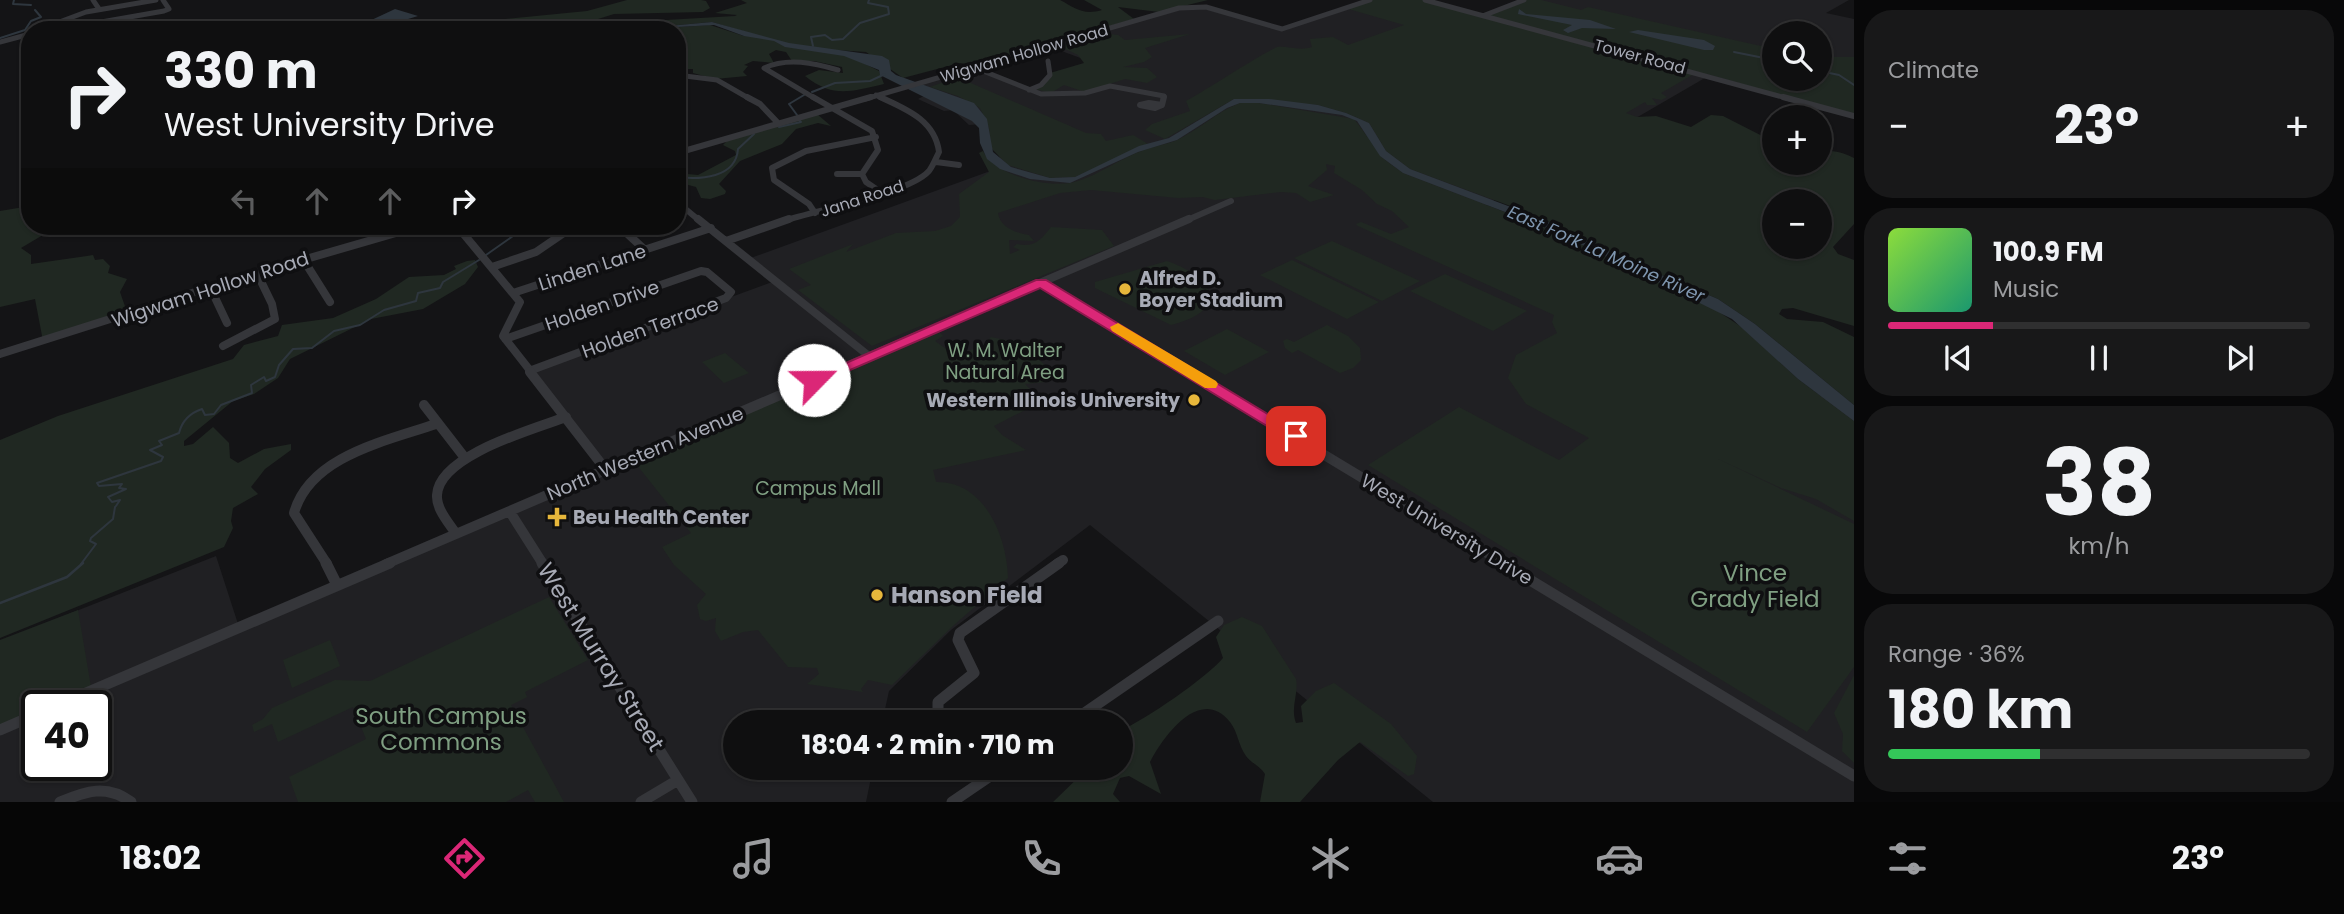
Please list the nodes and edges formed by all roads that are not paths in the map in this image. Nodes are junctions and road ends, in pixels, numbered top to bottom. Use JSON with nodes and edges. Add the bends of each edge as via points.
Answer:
{"nodes":[{"id":1,"x":93,"y":0,"type":"edge"},
{"id":2,"x":156,"y":0,"type":"edge"},
{"id":3,"x":163,"y":0,"type":"edge"},
{"id":4,"x":1370,"y":0,"type":"edge"},
{"id":5,"x":1425,"y":0,"type":"edge"},
{"id":6,"x":1524,"y":0,"type":"edge"},
{"id":7,"x":99,"y":9,"type":"junction"},
{"id":8,"x":1484,"y":15,"type":"junction"},
{"id":9,"x":64,"y":21,"type":"edge"},
{"id":10,"x":108,"y":21,"type":"edge"},
{"id":11,"x":21,"y":36,"type":"edge"},
{"id":12,"x":0,"y":42,"type":"edge"},
{"id":13,"x":1048,"y":61,"type":"dead end"},
{"id":14,"x":973,"y":67,"type":"junction"},
{"id":15,"x":838,"y":70,"type":"dead end"},
{"id":16,"x":686,"y":76,"type":"edge"},
{"id":17,"x":1029,"y":90,"type":"junction"},
{"id":18,"x":876,"y":95,"type":"junction"},
{"id":19,"x":1162,"y":105,"type":"dead end"},
{"id":20,"x":832,"y":108,"type":"junction"},
{"id":21,"x":1854,"y":116,"type":"edge"},
{"id":22,"x":778,"y":123,"type":"junction"},
{"id":23,"x":876,"y":137,"type":"junction"},
{"id":24,"x":686,"y":150,"type":"edge"},
{"id":25,"x":936,"y":162,"type":"junction"},
{"id":26,"x":959,"y":165,"type":"dead end"},
{"id":27,"x":837,"y":174,"type":"dead end"},
{"id":28,"x":862,"y":174,"type":"junction"},
{"id":29,"x":882,"y":192,"type":"junction"},
{"id":30,"x":1231,"y":201,"type":"dead end"},
{"id":31,"x":686,"y":209,"type":"edge"},
{"id":32,"x":815,"y":213,"type":"junction"},
{"id":33,"x":711,"y":228,"type":"junction"},
{"id":34,"x":388,"y":235,"type":"edge"},
{"id":35,"x":465,"y":235,"type":"edge"},
{"id":36,"x":561,"y":235,"type":"edge"},
{"id":37,"x":629,"y":235,"type":"edge"},
{"id":38,"x":726,"y":241,"type":"junction"},
{"id":39,"x":645,"y":250,"type":"junction"},
{"id":40,"x":303,"y":259,"type":"junction"},
{"id":41,"x":492,"y":267,"type":"junction"},
{"id":42,"x":699,"y":272,"type":"joint"},
{"id":43,"x":257,"y":273,"type":"junction"},
{"id":44,"x":1041,"y":283,"type":"junction"},
{"id":45,"x":210,"y":287,"type":"junction"},
{"id":46,"x":513,"y":293,"type":"junction"},
{"id":47,"x":330,"y":302,"type":"dead end"},
{"id":48,"x":228,"y":323,"type":"dead end"},
{"id":49,"x":505,"y":339,"type":"junction"},
{"id":50,"x":223,"y":346,"type":"dead end"},
{"id":51,"x":0,"y":354,"type":"edge"},
{"id":52,"x":869,"y":356,"type":"junction"},
{"id":53,"x":529,"y":371,"type":"junction"},
{"id":54,"x":424,"y":405,"type":"dead end"},
{"id":55,"x":566,"y":417,"type":"junction"},
{"id":56,"x":436,"y":424,"type":"junction"},
{"id":57,"x":465,"y":458,"type":"junction"},
{"id":58,"x":606,"y":470,"type":"junction"},
{"id":59,"x":510,"y":512,"type":"junction"},
{"id":60,"x":456,"y":534,"type":"junction"},
{"id":61,"x":1063,"y":560,"type":"dead end"},
{"id":62,"x":337,"y":585,"type":"junction"},
{"id":63,"x":1218,"y":621,"type":"dead end"},
{"id":64,"x":93,"y":690,"type":"edge"},
{"id":65,"x":938,"y":710,"type":"edge"},
{"id":66,"x":1089,"y":710,"type":"edge"},
{"id":67,"x":21,"y":721,"type":"edge"},
{"id":68,"x":0,"y":730,"type":"edge"},
{"id":69,"x":1854,"y":776,"type":"edge"},
{"id":70,"x":678,"y":780,"type":"junction"},
{"id":71,"x":982,"y":780,"type":"edge"},
{"id":72,"x":60,"y":802,"type":"edge"},
{"id":73,"x":131,"y":802,"type":"edge"},
{"id":74,"x":641,"y":802,"type":"edge"},
{"id":75,"x":692,"y":802,"type":"edge"},
{"id":76,"x":952,"y":802,"type":"edge"}],
"edges":[{"from":1,"to":7,"type":"street"},
{"from":2,"to":7,"type":"street"},
{"from":3,"to":10,"type":"street","via":[[169,9],[164,12]]},
{"from":4,"to":14,"type":"street","name":"Wigwam Hollow Road","via":[[1282,29],[1188,6]]},
{"from":5,"to":8,"type":"street","name":"Tower Road"},
{"from":6,"to":8,"type":"street"},
{"from":7,"to":9,"type":"street"},
{"from":8,"to":21,"type":"street","name":"Tower Road"},
{"from":11,"to":12,"type":"street"},
{"from":13,"to":17,"type":"street","via":[[1050,75]]},
{"from":14,"to":17,"type":"street"},
{"from":14,"to":18,"type":"street","name":"Wigwam Hollow Road"},
{"from":15,"to":20,"type":"street","via":[[807,62],[764,68]]},
{"from":16,"to":22,"type":"street","via":[[717,80],[760,104]]},
{"from":17,"to":19,"type":"street","via":[[1046,95],[1111,86],[1154,92],[1166,97]]},
{"from":18,"to":20,"type":"street","name":"Wigwam Hollow Road"},
{"from":18,"to":25,"type":"street","via":[[930,127],[939,143]]},
{"from":20,"to":22,"type":"street","name":"Wigwam Hollow Road"},
{"from":20,"to":23,"type":"street"},
{"from":22,"to":24,"type":"street","name":"Wigwam Hollow Road"},
{"from":23,"to":28,"type":"street","via":[[879,151]]},
{"from":23,"to":32,"type":"street","via":[[797,155],[772,168],[774,180]]},
{"from":25,"to":26,"type":"street"},
{"from":25,"to":29,"type":"street","name":"Jana Road","via":[[920,178]]},
{"from":27,"to":28,"type":"street"},
{"from":28,"to":29,"type":"street","via":[[866,183]]},
{"from":29,"to":32,"type":"street","name":"Jana Road"},
{"from":30,"to":44,"type":"street","name":"North Western Avenue"},
{"from":31,"to":33,"type":"street"},
{"from":32,"to":38,"type":"street","name":"Jana Road"},
{"from":33,"to":38,"type":"street"},
{"from":33,"to":39,"type":"street","name":"Linden Lane"},
{"from":34,"to":40,"type":"street","name":"Wigwam Hollow Road"},
{"from":35,"to":41,"type":"street"},
{"from":36,"to":41,"type":"street","via":[[536,253]]},
{"from":37,"to":39,"type":"street"},
{"from":38,"to":52,"type":"street"},
{"from":39,"to":46,"type":"street","name":"Linden Lane"},
{"from":40,"to":43,"type":"street","name":"Wigwam Hollow Road"},
{"from":40,"to":47,"type":"street"},
{"from":41,"to":46,"type":"street"},
{"from":42,"to":49,"type":"street","name":"Holden Drive"},
{"from":42,"to":53,"type":"street","name":"Holden Terrace","via":[[706,272],[730,295]]},
{"from":43,"to":45,"type":"street","name":"Wigwam Hollow Road"},
{"from":43,"to":50,"type":"street","via":[[275,319]]},
{"from":44,"to":52,"type":"street","name":"North Western Avenue"},
{"from":44,"to":69,"type":"street","name":"West University Drive"},
{"from":45,"to":48,"type":"street"},
{"from":45,"to":51,"type":"street","name":"Wigwam Hollow Road"},
{"from":46,"to":49,"type":"street","via":[[520,304],[502,332]]},
{"from":49,"to":53,"type":"street"},
{"from":52,"to":58,"type":"street","name":"North Western Avenue"},
{"from":53,"to":55,"type":"street"},
{"from":54,"to":56,"type":"street"},
{"from":55,"to":57,"type":"street"},
{"from":55,"to":58,"type":"street"},
{"from":56,"to":57,"type":"street"},
{"from":56,"to":62,"type":"street","via":[[334,464],[299,494],[294,513],[320,549]]},
{"from":57,"to":60,"type":"street","via":[[445,477],[437,493]]},
{"from":58,"to":59,"type":"street","name":"North Western Avenue"},
{"from":59,"to":60,"type":"street","name":"North Western Avenue"},
{"from":59,"to":70,"type":"street","name":"West Murray Street"},
{"from":60,"to":62,"type":"street","name":"North Western Avenue"},
{"from":61,"to":65,"type":"street","via":[[963,628],[958,640],[974,673],[939,702]]},
{"from":62,"to":64,"type":"street","name":"North Western Avenue"},
{"from":63,"to":66,"type":"street"},
{"from":67,"to":68,"type":"street"},
{"from":70,"to":74,"type":"street"},
{"from":70,"to":75,"type":"street","name":"West Murray Street"},
{"from":71,"to":76,"type":"street"},
{"from":72,"to":73,"type":"street","via":[[83,791],[103,789]]}]}
